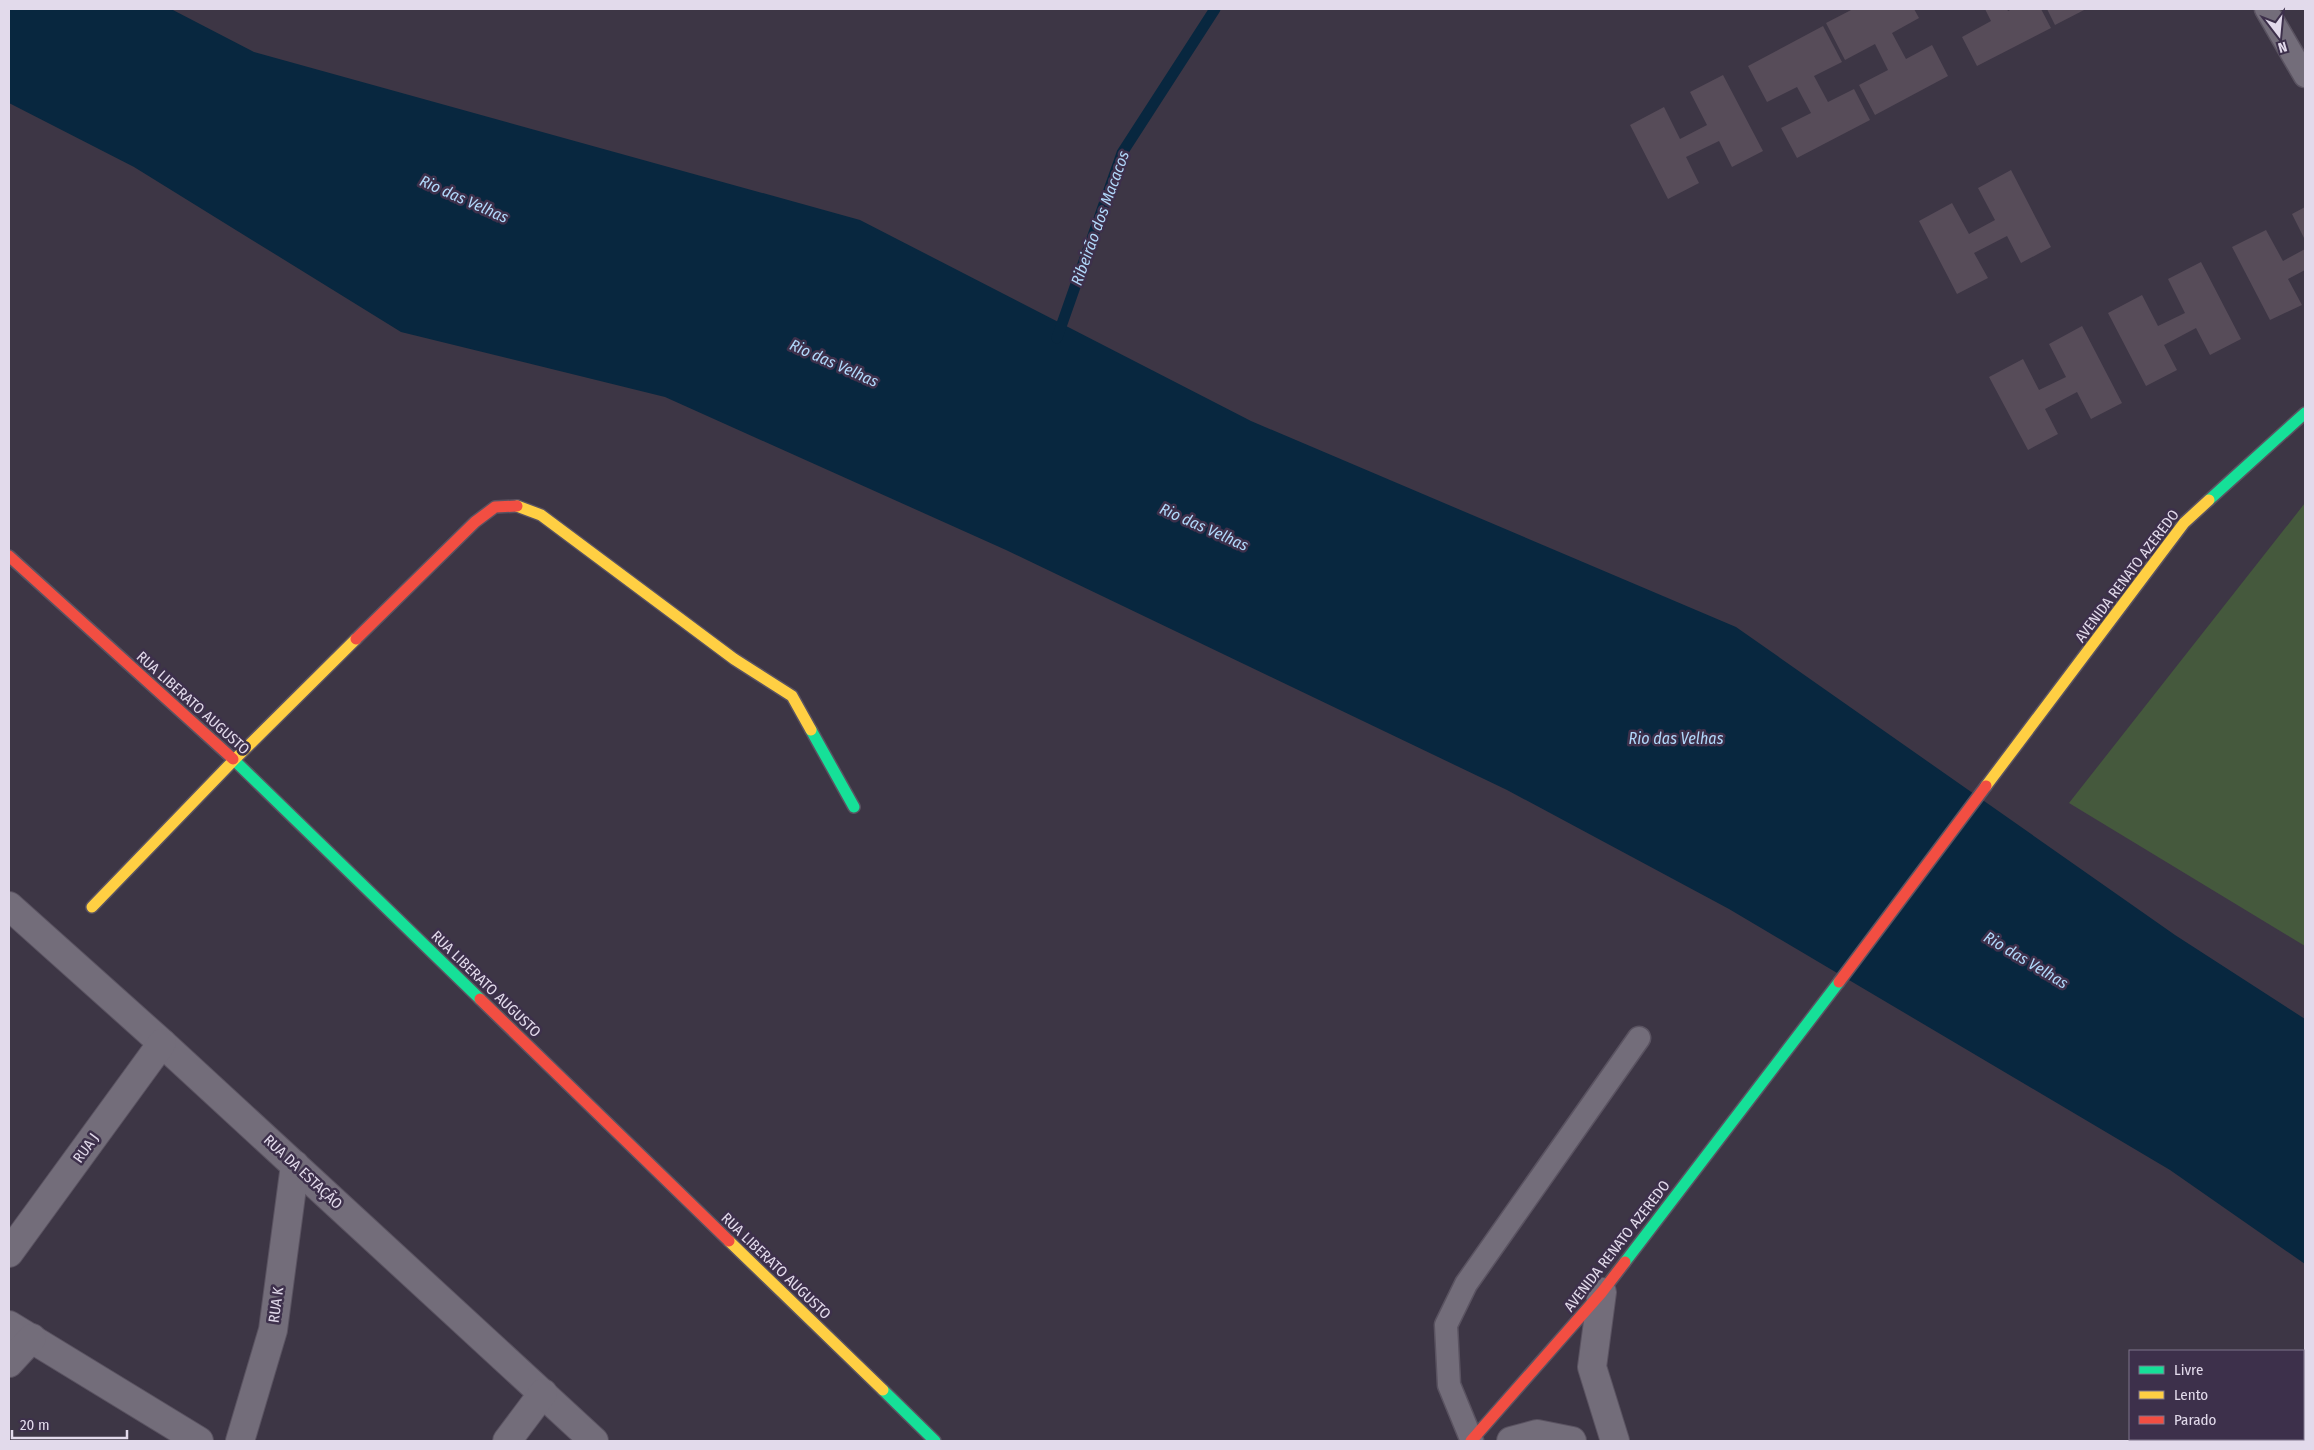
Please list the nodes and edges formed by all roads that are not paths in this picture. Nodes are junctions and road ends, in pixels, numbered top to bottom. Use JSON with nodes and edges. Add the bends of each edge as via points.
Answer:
{"nodes":[{"id":1,"x":2266,"y":9,"type":"edge"},
{"id":2,"x":2305,"y":76,"type":"edge"},
{"id":3,"x":2305,"y":413,"type":"edge"},
{"id":4,"x":9,"y":556,"type":"edge"},
{"id":5,"x":234,"y":760,"type":"junction"},
{"id":6,"x":854,"y":807,"type":"dead end"},
{"id":7,"x":9,"y":906,"type":"edge"},
{"id":8,"x":92,"y":907,"type":"dead end"},
{"id":9,"x":1639,"y":1038,"type":"dead end"},
{"id":10,"x":162,"y":1043,"type":"junction"},
{"id":11,"x":294,"y":1165,"type":"junction"},
{"id":12,"x":9,"y":1253,"type":"edge"},
{"id":13,"x":1602,"y":1292,"type":"junction"},
{"id":14,"x":20,"y":1332,"type":"edge"},
{"id":15,"x":9,"y":1363,"type":"edge"},
{"id":16,"x":543,"y":1393,"type":"junction"},
{"id":17,"x":199,"y":1441,"type":"edge"},
{"id":18,"x":240,"y":1441,"type":"edge"},
{"id":19,"x":507,"y":1441,"type":"edge"},
{"id":20,"x":594,"y":1441,"type":"edge"},
{"id":21,"x":935,"y":1441,"type":"edge"},
{"id":22,"x":1472,"y":1441,"type":"edge"},
{"id":23,"x":1511,"y":1441,"type":"edge"},
{"id":24,"x":1572,"y":1441,"type":"edge"},
{"id":25,"x":1615,"y":1441,"type":"edge"}],
"edges":[{"from":1,"to":2,"type":"lane"},
{"from":3,"to":13,"type":"street","name":"AVENIDA RENATO AZEREDO","via":[[2184,523]]},
{"from":4,"to":5,"type":"street","name":"RUA LIBERATO AUGUSTO"},
{"from":5,"to":6,"type":"street","via":[[475,522],[495,507],[517,506],[541,515],[734,659],[792,696]]},
{"from":5,"to":8,"type":"street"},
{"from":5,"to":21,"type":"street","name":"RUA LIBERATO AUGUSTO"},
{"from":7,"to":10,"type":"street","name":"RUA DA ESTAÇÃO"},
{"from":9,"to":22,"type":"lane","via":[[1466,1284],[1446,1325],[1449,1385]]},
{"from":10,"to":11,"type":"street","name":"RUA DA ESTAÇÃO"},
{"from":10,"to":12,"type":"street","name":"RUA J"},
{"from":11,"to":16,"type":"street","name":"RUA DA ESTAÇÃO"},
{"from":11,"to":18,"type":"street","name":"RUA K","via":[[273,1330]]},
{"from":13,"to":22,"type":"street","name":"AVENIDA RENATO AZEREDO"},
{"from":13,"to":25,"type":"street","via":[[1592,1367]]},
{"from":14,"to":15,"type":"street"},
{"from":14,"to":17,"type":"street"},
{"from":16,"to":19,"type":"street"},
{"from":16,"to":20,"type":"street","name":"RUA DA ESTAÇÃO"},
{"from":23,"to":24,"type":"street","via":[[1537,1434]]}]}
